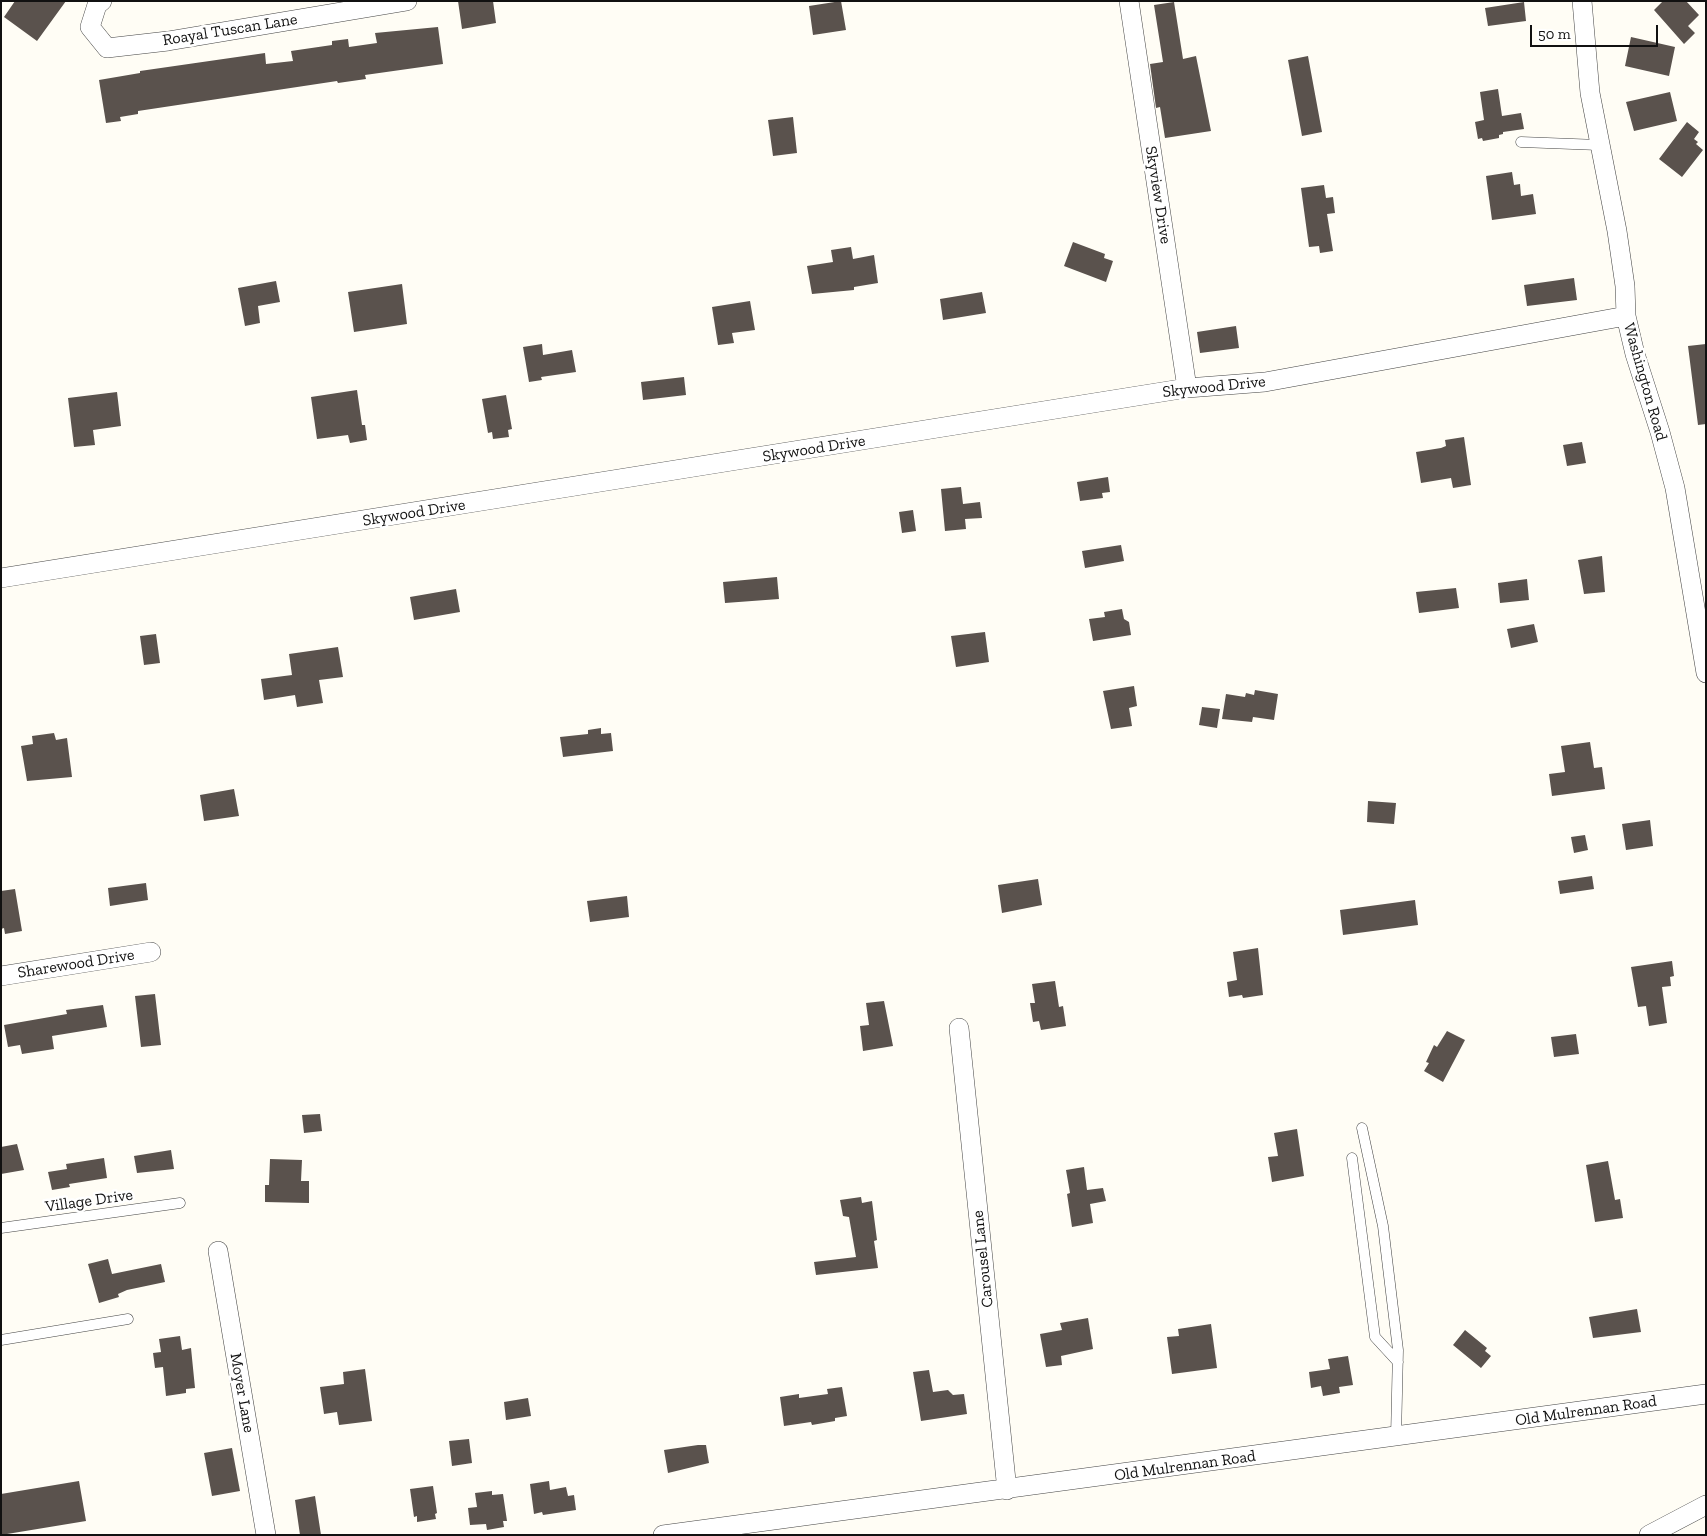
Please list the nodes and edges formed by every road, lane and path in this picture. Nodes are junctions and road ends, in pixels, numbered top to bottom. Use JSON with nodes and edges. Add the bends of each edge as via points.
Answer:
{"nodes":[{"id":1,"x":102,"y":1,"type":"edge"},
{"id":2,"x":407,"y":1,"type":"edge"},
{"id":3,"x":1129,"y":1,"type":"edge"},
{"id":4,"x":1582,"y":1,"type":"edge"},
{"id":5,"x":1521,"y":142,"type":"dead end"},
{"id":6,"x":1599,"y":145,"type":"junction"},
{"id":7,"x":1626,"y":316,"type":"junction"},
{"id":8,"x":1187,"y":388,"type":"junction"},
{"id":9,"x":1,"y":578,"type":"edge"},
{"id":10,"x":1706,"y":673,"type":"edge"},
{"id":11,"x":151,"y":952,"type":"dead end"},
{"id":12,"x":1,"y":976,"type":"edge"},
{"id":13,"x":959,"y":1028,"type":"dead end"},
{"id":14,"x":1362,"y":1128,"type":"dead end"},
{"id":15,"x":1352,"y":1158,"type":"dead end"},
{"id":16,"x":180,"y":1203,"type":"dead end"},
{"id":17,"x":1,"y":1228,"type":"edge"},
{"id":18,"x":218,"y":1252,"type":"dead end"},
{"id":19,"x":128,"y":1319,"type":"dead end"},
{"id":20,"x":1,"y":1340,"type":"edge"},
{"id":21,"x":1398,"y":1362,"type":"junction"},
{"id":22,"x":1706,"y":1394,"type":"edge"},
{"id":23,"x":1396,"y":1437,"type":"junction"},
{"id":24,"x":1007,"y":1490,"type":"junction"},
{"id":25,"x":1706,"y":1506,"type":"edge"},
{"id":26,"x":266,"y":1535,"type":"edge"},
{"id":27,"x":664,"y":1535,"type":"edge"},
{"id":28,"x":1649,"y":1535,"type":"edge"}],
"edges":[{"from":1,"to":2,"type":"street","name":"Roayal Tuscan Lane","via":[[90,27],[106,48],[168,41]]},
{"from":3,"to":8,"type":"street","name":"Skyview Drive"},
{"from":4,"to":6,"type":"street","name":"Washington Road","via":[[1590,93]]},
{"from":5,"to":6,"type":"lane"},
{"from":6,"to":7,"type":"street","name":"Washington Road","via":[[1617,232]]},
{"from":7,"to":8,"type":"street","name":"Skywood Drive","via":[[1265,382]]},
{"from":7,"to":10,"type":"street","name":"Washington Road","via":[[1634,354],[1675,488]]},
{"from":8,"to":9,"type":"street","name":"Skywood Drive"},
{"from":11,"to":12,"type":"street","name":"Sharewood Drive"},
{"from":13,"to":24,"type":"street","name":"Carousel Lane"},
{"from":14,"to":21,"type":"lane","via":[[1383,1226]]},
{"from":15,"to":21,"type":"lane","via":[[1375,1337]]},
{"from":16,"to":17,"type":"lane","name":"Village Drive"},
{"from":18,"to":26,"type":"street","name":"Moyer Lane"},
{"from":19,"to":20,"type":"lane"},
{"from":21,"to":23,"type":"lane"},
{"from":22,"to":23,"type":"street","name":"Old Mulrennan Road"},
{"from":23,"to":24,"type":"street","name":"Old Mulrennan Road"},
{"from":24,"to":27,"type":"street","name":"Old Mulrennan Road"},
{"from":25,"to":28,"type":"street"}]}
